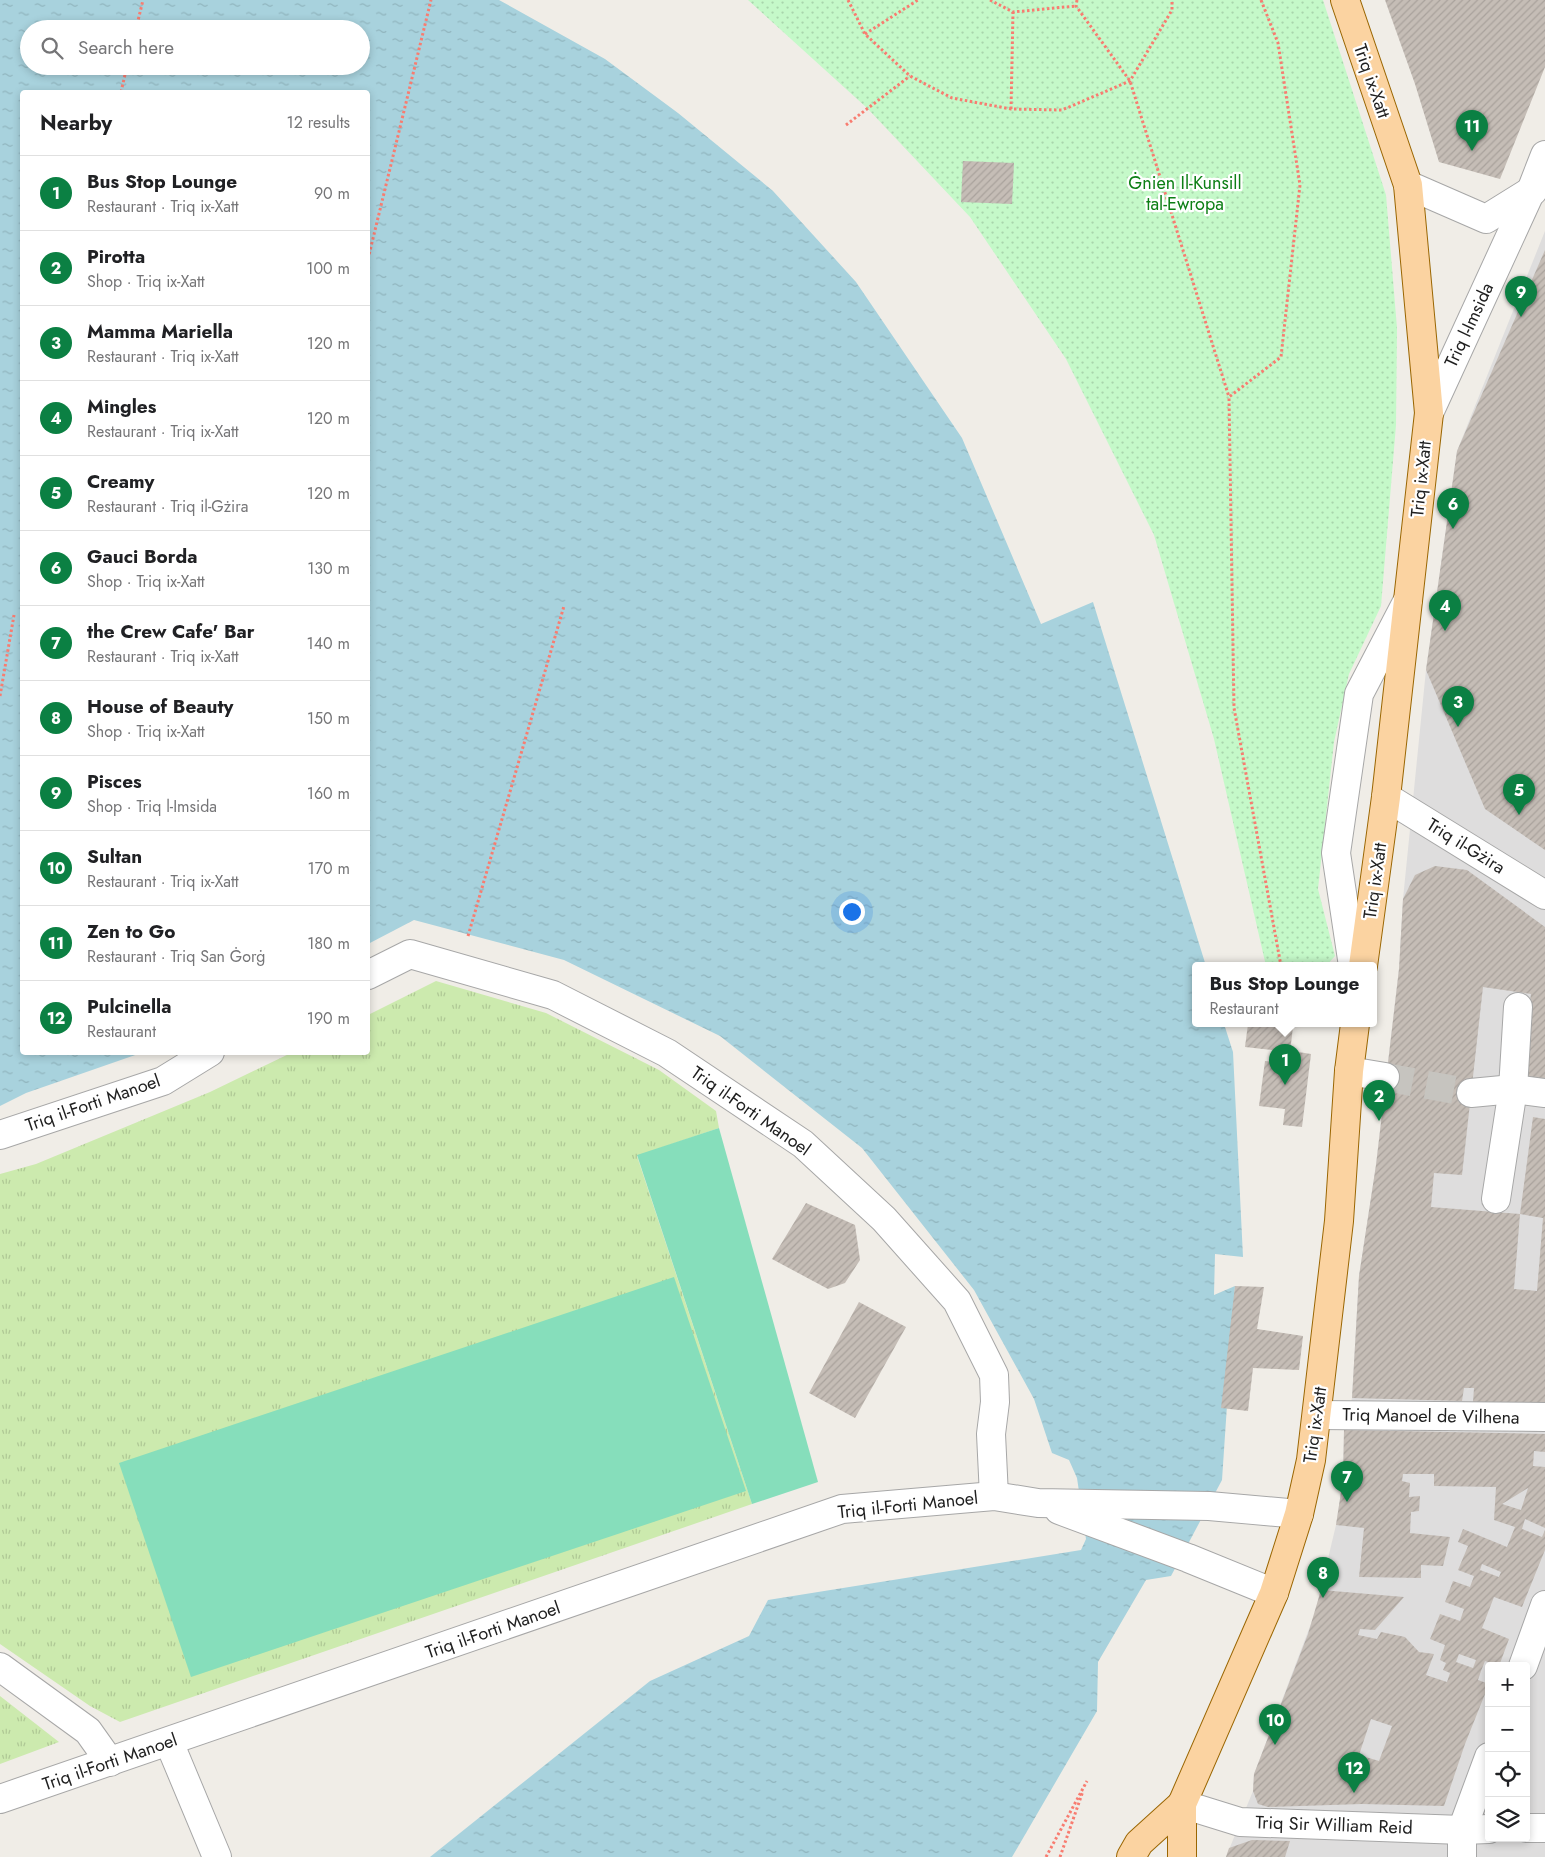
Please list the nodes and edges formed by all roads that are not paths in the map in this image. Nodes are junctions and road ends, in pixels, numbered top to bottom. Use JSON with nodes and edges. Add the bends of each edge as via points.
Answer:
{"nodes":[{"id":1,"x":1345,"y":0,"type":"edge"},
{"id":2,"x":1545,"y":155,"type":"edge"},
{"id":3,"x":1408,"y":185,"type":"junction"},
{"id":4,"x":1538,"y":192,"type":"edge"},
{"id":5,"x":1429,"y":413,"type":"junction"},
{"id":6,"x":1408,"y":600,"type":"junction"},
{"id":7,"x":1386,"y":798,"type":"junction"},
{"id":8,"x":1545,"y":895,"type":"edge"},
{"id":9,"x":1352,"y":962,"type":"edge"},
{"id":10,"x":1364,"y":962,"type":"edge"},
{"id":11,"x":370,"y":974,"type":"edge"},
{"id":12,"x":1518,"y":1007,"type":"dead end"},
{"id":13,"x":1355,"y":1027,"type":"edge"},
{"id":14,"x":205,"y":1055,"type":"edge"},
{"id":15,"x":1349,"y":1071,"type":"junction"},
{"id":16,"x":1385,"y":1078,"type":"tunnel mouth"},
{"id":17,"x":1513,"y":1089,"type":"junction"},
{"id":18,"x":1471,"y":1093,"type":"tunnel mouth"},
{"id":19,"x":1545,"y":1093,"type":"edge"},
{"id":20,"x":0,"y":1134,"type":"edge"},
{"id":21,"x":1496,"y":1199,"type":"dead end"},
{"id":22,"x":1317,"y":1414,"type":"junction"},
{"id":23,"x":1545,"y":1417,"type":"edge"},
{"id":24,"x":994,"y":1496,"type":"junction"},
{"id":25,"x":1038,"y":1503,"type":"junction"},
{"id":26,"x":1299,"y":1514,"type":"junction"},
{"id":27,"x":1274,"y":1593,"type":"junction"},
{"id":28,"x":1545,"y":1605,"type":"edge"},
{"id":29,"x":1524,"y":1662,"type":"edge"},
{"id":30,"x":0,"y":1667,"type":"edge"},
{"id":31,"x":169,"y":1742,"type":"junction"},
{"id":32,"x":110,"y":1762,"type":"junction"},
{"id":33,"x":1485,"y":1768,"type":"edge"},
{"id":34,"x":0,"y":1799,"type":"edge"},
{"id":35,"x":1182,"y":1804,"type":"junction"},
{"id":36,"x":1530,"y":1828,"type":"edge"},
{"id":37,"x":1545,"y":1828,"type":"edge"},
{"id":38,"x":1485,"y":1829,"type":"edge"},
{"id":39,"x":1462,"y":1830,"type":"junction"},
{"id":40,"x":218,"y":1857,"type":"edge"},
{"id":41,"x":1131,"y":1857,"type":"edge"},
{"id":42,"x":1182,"y":1857,"type":"edge"},
{"id":43,"x":1462,"y":1857,"type":"edge"}],
"edges":[{"from":1,"to":3,"type":"main road","name":"Triq ix-Xatt"},
{"from":2,"to":4,"type":"street","name":"Triq l-Imsida"},
{"from":3,"to":4,"type":"street","via":[[1486,219]]},
{"from":3,"to":5,"type":"main road","name":"Triq ix-Xatt"},
{"from":4,"to":5,"type":"street","name":"Triq l-Imsida"},
{"from":5,"to":6,"type":"main road","name":"Triq ix-Xatt"},
{"from":6,"to":7,"type":"main road","name":"Triq ix-Xatt"},
{"from":6,"to":9,"type":"street","via":[[1358,703],[1336,853]]},
{"from":7,"to":8,"type":"street","name":"Triq il-Gżira"},
{"from":7,"to":10,"type":"main road","name":"Triq ix-Xatt"},
{"from":11,"to":24,"type":"street","name":"Triq il-Forti Manoel","via":[[410,954],[553,995],[666,1053],[803,1144],[884,1219],[957,1301],[994,1375],[996,1402],[991,1434]]},
{"from":12,"to":17,"type":"street"},
{"from":13,"to":15,"type":"main road","name":"Triq ix-Xatt"},
{"from":14,"to":20,"type":"street","name":"Triq il-Forti Manoel","via":[[163,1081]]},
{"from":15,"to":16,"type":"street"},
{"from":15,"to":22,"type":"main road","name":"Triq ix-Xatt","via":[[1339,1221]]},
{"from":17,"to":18,"type":"street"},
{"from":17,"to":19,"type":"street"},
{"from":17,"to":21,"type":"street"},
{"from":22,"to":23,"type":"street","name":"Triq Manoel de Vilhena"},
{"from":22,"to":26,"type":"main road","name":"Triq ix-Xatt"},
{"from":24,"to":25,"type":"street","name":"Triq il-Forti Manoel"},
{"from":24,"to":31,"type":"street","name":"Triq il-Forti Manoel","via":[[842,1509]]},
{"from":25,"to":26,"type":"street","name":"Triq il-Forti Manoel","via":[[1208,1506]]},
{"from":25,"to":27,"type":"street","name":"Triq il-Forti Manoel"},
{"from":26,"to":27,"type":"main road","name":"Triq ix-Xatt"},
{"from":27,"to":35,"type":"main road","name":"Triq ix-Xatt"},
{"from":28,"to":29,"type":"street"},
{"from":30,"to":32,"type":"street","via":[[88,1731]]},
{"from":31,"to":32,"type":"street","name":"Triq il-Forti Manoel"},
{"from":31,"to":40,"type":"street"},
{"from":32,"to":34,"type":"street","name":"Triq il-Forti Manoel"},
{"from":33,"to":39,"type":"street"},
{"from":35,"to":39,"type":"street","name":"Triq Sir William Reid","via":[[1240,1822]]},
{"from":35,"to":41,"type":"main road","name":"Triq ix-Xatt","via":[[1139,1843]]},
{"from":35,"to":42,"type":"main road","name":"Triq ix-Xatt"},
{"from":36,"to":37,"type":"street"},
{"from":38,"to":39,"type":"street","name":"Triq Sir William Reid"},
{"from":39,"to":43,"type":"street"}]}
